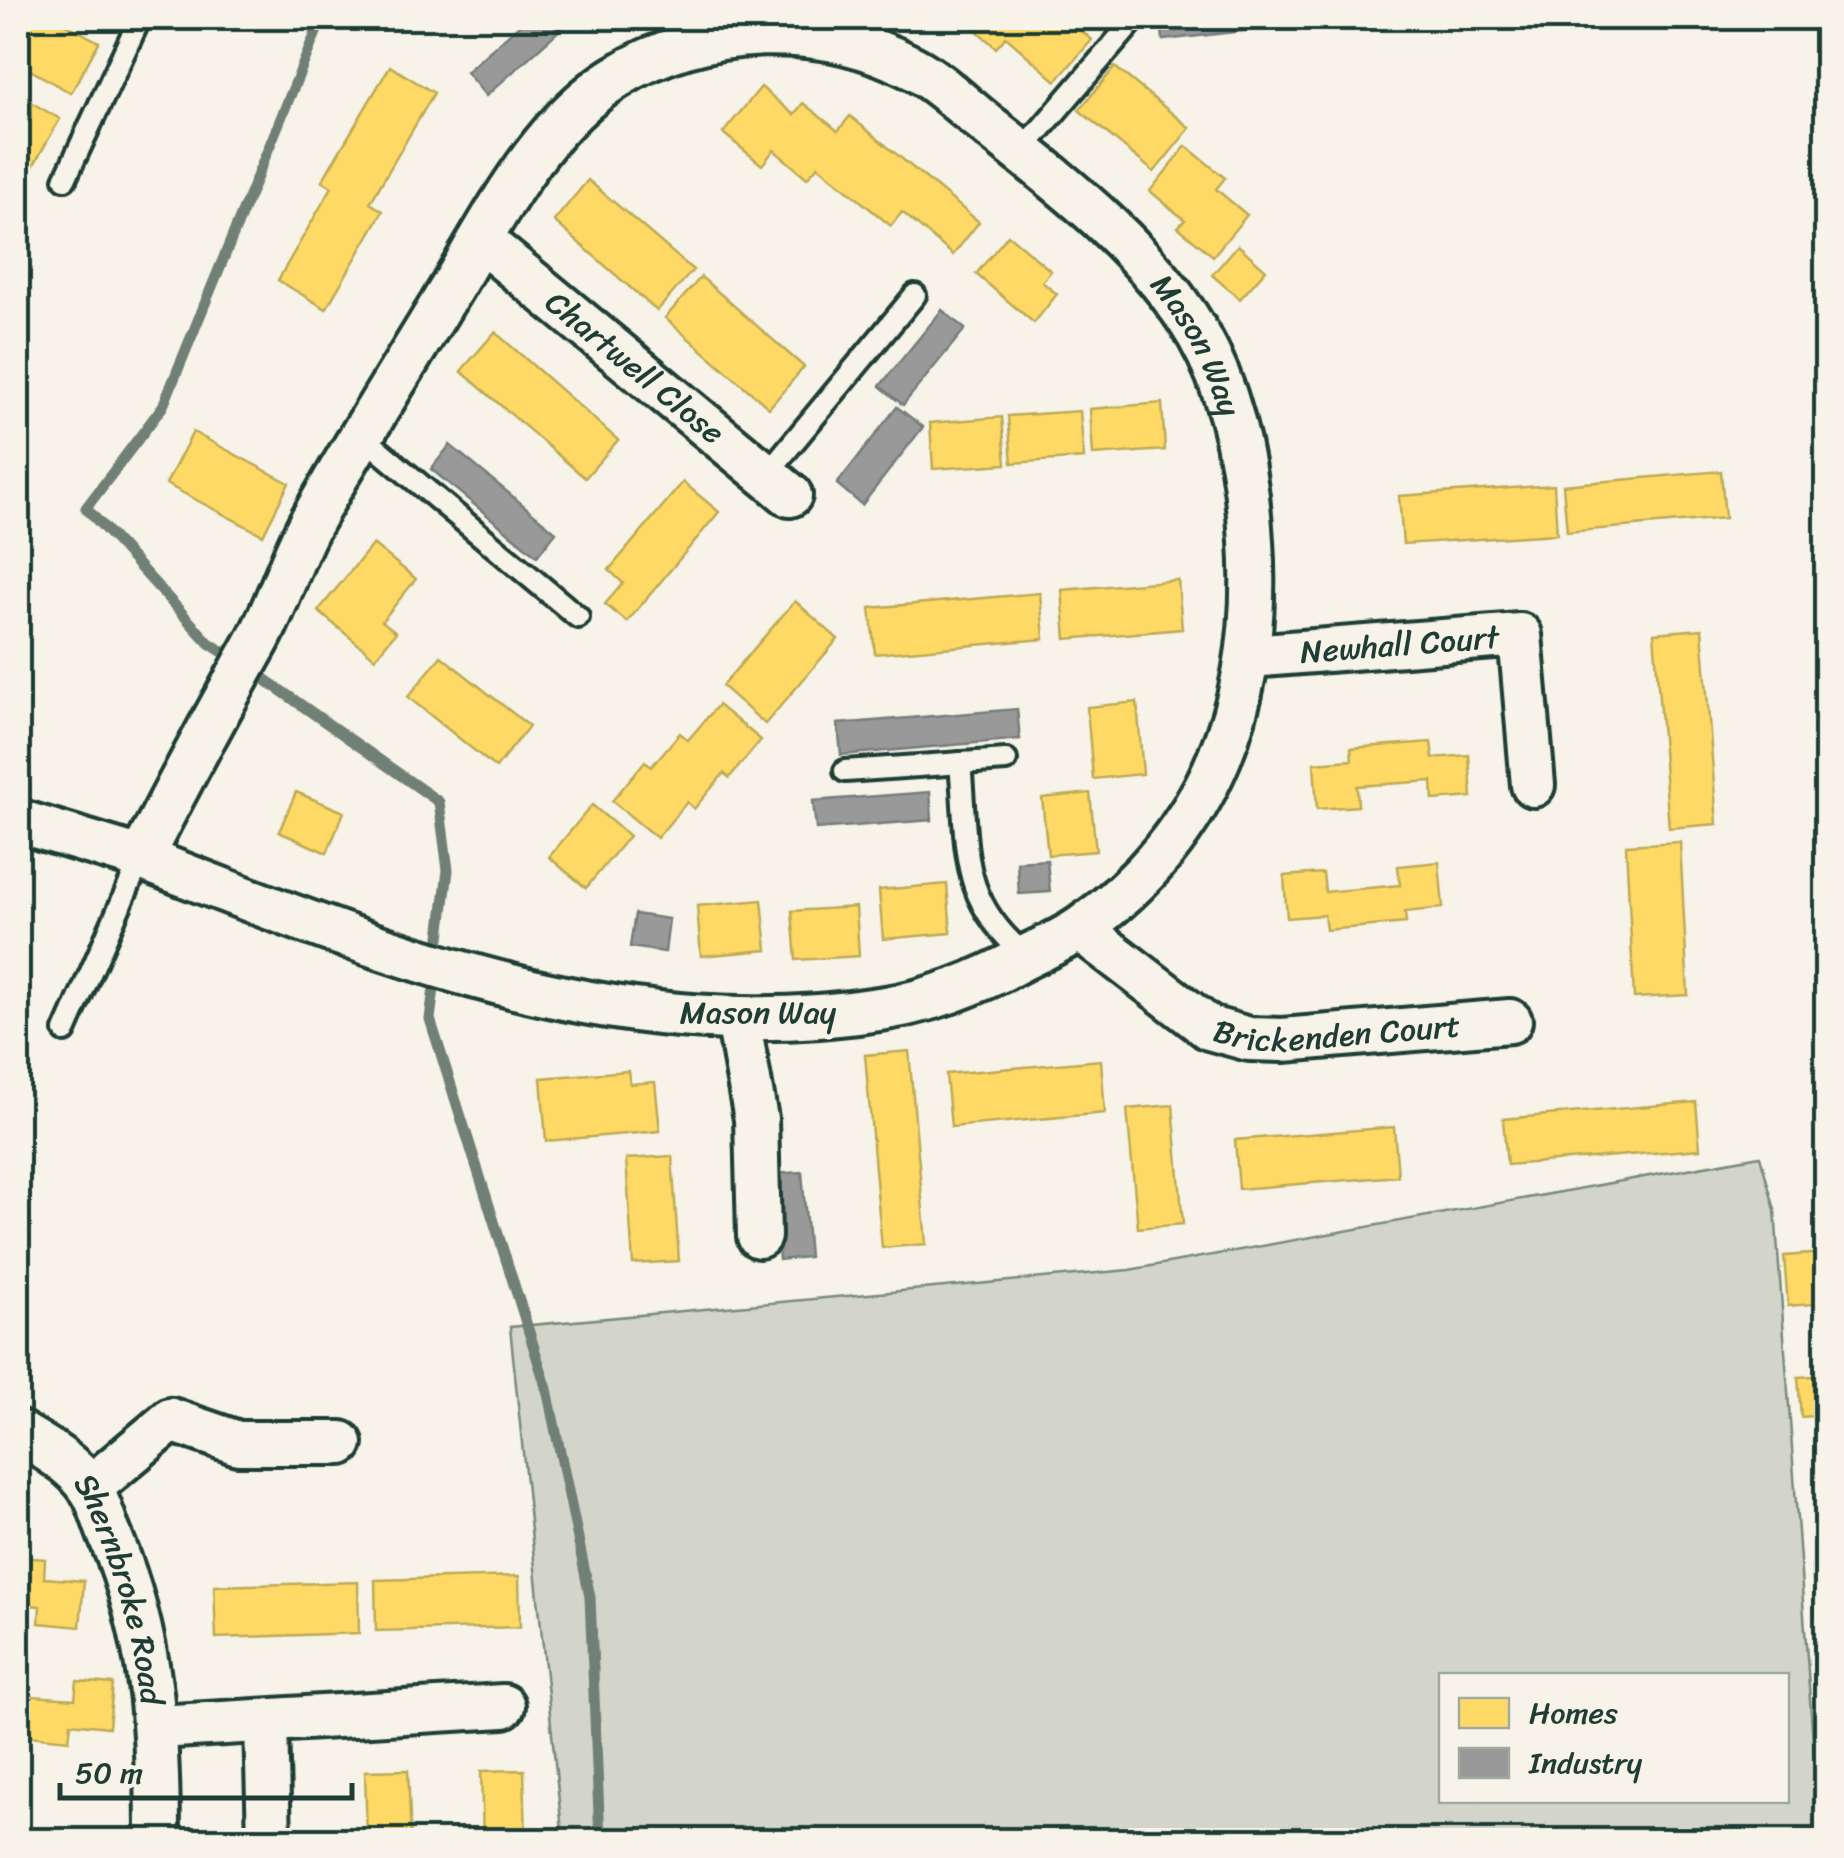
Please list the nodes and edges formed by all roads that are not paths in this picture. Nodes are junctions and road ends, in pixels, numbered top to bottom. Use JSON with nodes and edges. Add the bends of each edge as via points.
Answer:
{"nodes":[{"id":1,"x":140,"y":18,"type":"edge"},
{"id":2,"x":1136,"y":18,"type":"edge"},
{"id":3,"x":1021,"y":152,"type":"junction"},
{"id":4,"x":65,"y":179,"type":"dead end"},
{"id":5,"x":481,"y":240,"type":"junction"},
{"id":6,"x":915,"y":295,"type":"dead end"},
{"id":7,"x":362,"y":436,"type":"junction"},
{"id":8,"x":778,"y":485,"type":"joint"},
{"id":9,"x":578,"y":618,"type":"dead end"},
{"id":10,"x":1250,"y":656,"type":"junction"},
{"id":11,"x":1006,"y":760,"type":"dead end"},
{"id":12,"x":960,"y":763,"type":"junction"},
{"id":13,"x":845,"y":771,"type":"dead end"},
{"id":14,"x":1534,"y":785,"type":"dead end"},
{"id":15,"x":18,"y":821,"type":"edge"},
{"id":16,"x":140,"y":858,"type":"junction"},
{"id":17,"x":1080,"y":929,"type":"junction"},
{"id":18,"x":1027,"y":956,"type":"junction"},
{"id":19,"x":738,"y":1020,"type":"junction"},
{"id":20,"x":1510,"y":1021,"type":"dead end"},
{"id":21,"x":65,"y":1031,"type":"dead end"},
{"id":22,"x":760,"y":1236,"type":"dead end"},
{"id":23,"x":18,"y":1432,"type":"edge"},
{"id":24,"x":340,"y":1444,"type":"dead end"},
{"id":25,"x":90,"y":1488,"type":"junction"},
{"id":26,"x":503,"y":1706,"type":"dead end"},
{"id":27,"x":266,"y":1724,"type":"junction"},
{"id":28,"x":158,"y":1727,"type":"junction"},
{"id":29,"x":158,"y":1840,"type":"edge"},
{"id":30,"x":269,"y":1840,"type":"edge"}],
"edges":[{"from":1,"to":4,"type":"lane"},
{"from":2,"to":3,"type":"lane"},
{"from":3,"to":5,"type":"street","name":"Mason Way","via":[[915,69],[827,36],[734,36],[672,50],[616,77],[574,109]]},
{"from":3,"to":10,"type":"street","name":"Mason Way","via":[[1165,285],[1218,376],[1246,484],[1254,596]]},
{"from":5,"to":7,"type":"street","name":"Mason Way"},
{"from":5,"to":8,"type":"street","name":"Chartwell Close"},
{"from":6,"to":8,"type":"lane"},
{"from":7,"to":9,"type":"lane"},
{"from":7,"to":16,"type":"street","name":"Mason Way","via":[[307,529],[260,638]]},
{"from":10,"to":14,"type":"street","name":"Newhall Court","via":[[1520,636]]},
{"from":10,"to":17,"type":"street","name":"Mason Way","via":[[1212,777],[1183,829],[1149,869]]},
{"from":11,"to":12,"type":"lane"},
{"from":12,"to":13,"type":"lane"},
{"from":12,"to":18,"type":"lane","via":[[972,879],[984,915]]},
{"from":15,"to":16,"type":"street","name":"Mason Way"},
{"from":16,"to":19,"type":"street","name":"Mason Way","via":[[342,936],[519,992]]},
{"from":16,"to":21,"type":"lane"},
{"from":17,"to":18,"type":"street","name":"Mason Way"},
{"from":17,"to":20,"type":"street","name":"Brickenden Court","via":[[1209,1028],[1250,1039]]},
{"from":18,"to":19,"type":"street","name":"Mason Way","via":[[978,983],[893,1007]]},
{"from":19,"to":22,"type":"street","via":[[756,1119]]},
{"from":23,"to":25,"type":"street","name":"Shernbroke Road"},
{"from":24,"to":25,"type":"street","via":[[238,1443],[172,1420]]},
{"from":25,"to":28,"type":"street","name":"Shernbroke Road","via":[[126,1576]]},
{"from":26,"to":27,"type":"street"},
{"from":27,"to":28,"type":"street"},
{"from":27,"to":30,"type":"street"},
{"from":28,"to":29,"type":"street","name":"Shernbroke Road"}]}
